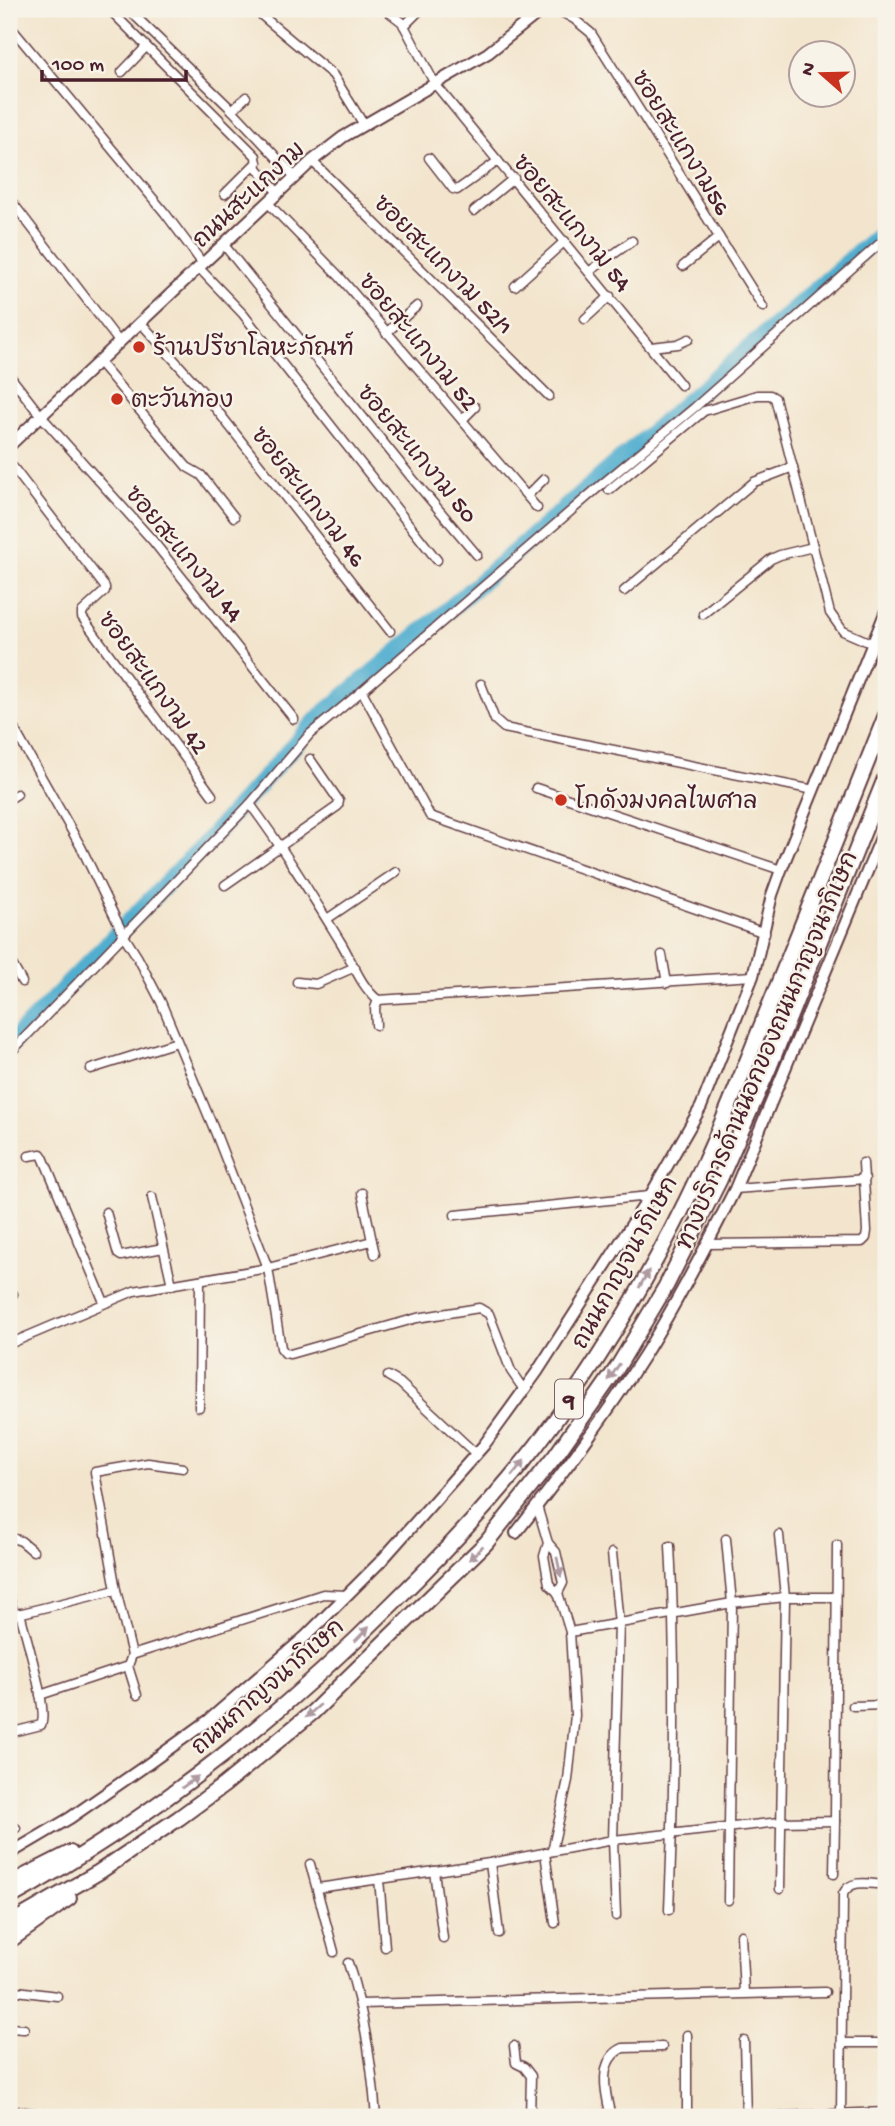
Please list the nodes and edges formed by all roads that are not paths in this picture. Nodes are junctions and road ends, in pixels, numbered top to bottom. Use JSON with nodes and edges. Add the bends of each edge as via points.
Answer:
{"nodes":[{"id":1,"x":109,"y":9,"type":"edge"},
{"id":2,"x":128,"y":9,"type":"edge"},
{"id":3,"x":254,"y":9,"type":"edge"},
{"id":4,"x":385,"y":9,"type":"edge"},
{"id":5,"x":421,"y":9,"type":"edge"},
{"id":6,"x":543,"y":9,"type":"edge"},
{"id":7,"x":556,"y":9,"type":"edge"},
{"id":8,"x":9,"y":25,"type":"edge"},
{"id":9,"x":404,"y":26,"type":"junction"},
{"id":10,"x":146,"y":47,"type":"junction"},
{"id":11,"x":122,"y":72,"type":"dead end"},
{"id":12,"x":435,"y":84,"type":"junction"},
{"id":13,"x":246,"y":97,"type":"dead end"},
{"id":14,"x":232,"y":110,"type":"junction"},
{"id":15,"x":364,"y":125,"type":"junction"},
{"id":16,"x":429,"y":158,"type":"dead end"},
{"id":17,"x":312,"y":161,"type":"junction"},
{"id":18,"x":498,"y":161,"type":"junction"},
{"id":19,"x":257,"y":162,"type":"junction"},
{"id":20,"x":295,"y":177,"type":"junction"},
{"id":21,"x":514,"y":178,"type":"junction"},
{"id":22,"x":278,"y":193,"type":"junction"},
{"id":23,"x":225,"y":194,"type":"dead end"},
{"id":24,"x":9,"y":198,"type":"edge"},
{"id":25,"x":268,"y":203,"type":"junction"},
{"id":26,"x":474,"y":211,"type":"dead end"},
{"id":27,"x":719,"y":237,"type":"junction"},
{"id":28,"x":886,"y":238,"type":"edge"},
{"id":29,"x":565,"y":241,"type":"junction"},
{"id":30,"x":632,"y":241,"type":"dead end"},
{"id":31,"x":224,"y":245,"type":"junction"},
{"id":32,"x":683,"y":265,"type":"dead end"},
{"id":33,"x":201,"y":266,"type":"junction"},
{"id":34,"x":590,"y":271,"type":"junction"},
{"id":35,"x":515,"y":286,"type":"dead end"},
{"id":36,"x":610,"y":296,"type":"junction"},
{"id":37,"x":417,"y":306,"type":"dead end"},
{"id":38,"x":763,"y":307,"type":"dead end"},
{"id":39,"x":584,"y":319,"type":"dead end"},
{"id":40,"x":141,"y":323,"type":"junction"},
{"id":41,"x":386,"y":332,"type":"junction"},
{"id":42,"x":689,"y":340,"type":"dead end"},
{"id":43,"x":120,"y":343,"type":"junction"},
{"id":44,"x":651,"y":347,"type":"junction"},
{"id":45,"x":99,"y":362,"type":"junction"},
{"id":46,"x":9,"y":375,"type":"edge"},
{"id":47,"x":681,"y":385,"type":"dead end"},
{"id":48,"x":549,"y":396,"type":"dead end"},
{"id":49,"x":475,"y":407,"type":"dead end"},
{"id":50,"x":41,"y":416,"type":"junction"},
{"id":51,"x":462,"y":421,"type":"junction"},
{"id":52,"x":9,"y":446,"type":"edge"},
{"id":53,"x":9,"y":462,"type":"edge"},
{"id":54,"x":793,"y":467,"type":"junction"},
{"id":55,"x":544,"y":479,"type":"dead end"},
{"id":56,"x":609,"y":490,"type":"dead end"},
{"id":57,"x":527,"y":496,"type":"junction"},
{"id":58,"x":537,"y":508,"type":"dead end"},
{"id":59,"x":234,"y":517,"type":"dead end"},
{"id":60,"x":813,"y":547,"type":"junction"},
{"id":61,"x":477,"y":555,"type":"dead end"},
{"id":62,"x":437,"y":560,"type":"dead end"},
{"id":63,"x":624,"y":591,"type":"dead end"},
{"id":64,"x":886,"y":611,"type":"edge"},
{"id":65,"x":703,"y":614,"type":"dead end"},
{"id":66,"x":390,"y":631,"type":"dead end"},
{"id":67,"x":873,"y":644,"type":"junction"},
{"id":68,"x":481,"y":684,"type":"dead end"},
{"id":69,"x":362,"y":691,"type":"junction"},
{"id":70,"x":886,"y":715,"type":"edge"},
{"id":71,"x":294,"y":719,"type":"dead end"},
{"id":72,"x":9,"y":720,"type":"edge"},
{"id":73,"x":310,"y":759,"type":"dead end"},
{"id":74,"x":886,"y":776,"type":"edge"},
{"id":75,"x":536,"y":788,"type":"dead end"},
{"id":76,"x":814,"y":790,"type":"junction"},
{"id":77,"x":17,"y":794,"type":"dead end"},
{"id":78,"x":212,"y":795,"type":"dead end"},
{"id":79,"x":9,"y":799,"type":"edge"},
{"id":80,"x":250,"y":804,"type":"junction"},
{"id":81,"x":886,"y":826,"type":"edge"},
{"id":82,"x":281,"y":846,"type":"junction"},
{"id":83,"x":781,"y":870,"type":"junction"},
{"id":84,"x":396,"y":872,"type":"dead end"},
{"id":85,"x":225,"y":886,"type":"dead end"},
{"id":86,"x":327,"y":919,"type":"junction"},
{"id":87,"x":765,"y":933,"type":"junction"},
{"id":88,"x":124,"y":936,"type":"junction"},
{"id":89,"x":662,"y":955,"type":"dead end"},
{"id":90,"x":9,"y":959,"type":"edge"},
{"id":91,"x":355,"y":967,"type":"junction"},
{"id":92,"x":753,"y":976,"type":"junction"},
{"id":93,"x":22,"y":982,"type":"dead end"},
{"id":94,"x":298,"y":982,"type":"dead end"},
{"id":95,"x":667,"y":983,"type":"junction"},
{"id":96,"x":378,"y":1000,"type":"junction"},
{"id":97,"x":376,"y":1025,"type":"dead end"},
{"id":98,"x":177,"y":1042,"type":"junction"},
{"id":99,"x":9,"y":1054,"type":"edge"},
{"id":100,"x":91,"y":1069,"type":"dead end"},
{"id":101,"x":29,"y":1156,"type":"dead end"},
{"id":102,"x":863,"y":1163,"type":"dead end"},
{"id":103,"x":865,"y":1179,"type":"junction"},
{"id":104,"x":734,"y":1189,"type":"junction"},
{"id":105,"x":362,"y":1193,"type":"dead end"},
{"id":106,"x":650,"y":1196,"type":"junction"},
{"id":107,"x":152,"y":1197,"type":"dead end"},
{"id":108,"x":106,"y":1212,"type":"dead end"},
{"id":109,"x":455,"y":1215,"type":"dead end"},
{"id":110,"x":372,"y":1241,"type":"junction"},
{"id":111,"x":708,"y":1244,"type":"junction"},
{"id":112,"x":163,"y":1248,"type":"junction"},
{"id":113,"x":375,"y":1254,"type":"dead end"},
{"id":114,"x":268,"y":1268,"type":"junction"},
{"id":115,"x":200,"y":1280,"type":"junction"},
{"id":116,"x":172,"y":1284,"type":"junction"},
{"id":117,"x":104,"y":1302,"type":"junction"},
{"id":118,"x":9,"y":1344,"type":"edge"},
{"id":119,"x":388,"y":1376,"type":"dead end"},
{"id":120,"x":524,"y":1390,"type":"junction"},
{"id":121,"x":199,"y":1407,"type":"dead end"},
{"id":122,"x":476,"y":1454,"type":"junction"},
{"id":123,"x":184,"y":1468,"type":"dead end"},
{"id":124,"x":537,"y":1506,"type":"junction"},
{"id":125,"x":516,"y":1533,"type":"dead end"},
{"id":126,"x":779,"y":1535,"type":"dead end"},
{"id":127,"x":9,"y":1537,"type":"edge"},
{"id":128,"x":726,"y":1539,"type":"dead end"},
{"id":129,"x":548,"y":1542,"type":"junction"},
{"id":130,"x":837,"y":1545,"type":"dead end"},
{"id":131,"x":670,"y":1546,"type":"dead end"},
{"id":132,"x":33,"y":1551,"type":"dead end"},
{"id":133,"x":612,"y":1553,"type":"dead end"},
{"id":134,"x":116,"y":1590,"type":"junction"},
{"id":135,"x":558,"y":1593,"type":"junction"},
{"id":136,"x":347,"y":1595,"type":"junction"},
{"id":137,"x":9,"y":1596,"type":"edge"},
{"id":138,"x":785,"y":1597,"type":"junction"},
{"id":139,"x":836,"y":1597,"type":"junction"},
{"id":140,"x":732,"y":1603,"type":"junction"},
{"id":141,"x":674,"y":1612,"type":"junction"},
{"id":142,"x":14,"y":1615,"type":"edge"},
{"id":143,"x":619,"y":1624,"type":"junction"},
{"id":144,"x":570,"y":1632,"type":"junction"},
{"id":145,"x":132,"y":1655,"type":"junction"},
{"id":146,"x":128,"y":1666,"type":"junction"},
{"id":147,"x":40,"y":1695,"type":"junction"},
{"id":148,"x":138,"y":1695,"type":"dead end"},
{"id":149,"x":886,"y":1705,"type":"edge"},
{"id":150,"x":853,"y":1706,"type":"dead end"},
{"id":151,"x":9,"y":1733,"type":"edge"},
{"id":152,"x":162,"y":1802,"type":"junction"},
{"id":153,"x":835,"y":1821,"type":"junction"},
{"id":154,"x":780,"y":1822,"type":"junction"},
{"id":155,"x":727,"y":1827,"type":"junction"},
{"id":156,"x":673,"y":1833,"type":"junction"},
{"id":157,"x":613,"y":1840,"type":"junction"},
{"id":158,"x":135,"y":1848,"type":"junction"},
{"id":159,"x":548,"y":1852,"type":"junction"},
{"id":160,"x":9,"y":1854,"type":"edge"},
{"id":161,"x":490,"y":1863,"type":"junction"},
{"id":162,"x":310,"y":1864,"type":"dead end"},
{"id":163,"x":433,"y":1871,"type":"junction"},
{"id":164,"x":834,"y":1874,"type":"dead end"},
{"id":165,"x":379,"y":1879,"type":"junction"},
{"id":166,"x":9,"y":1884,"type":"edge"},
{"id":167,"x":886,"y":1885,"type":"edge"},
{"id":168,"x":318,"y":1888,"type":"junction"},
{"id":169,"x":780,"y":1889,"type":"dead end"},
{"id":170,"x":9,"y":1898,"type":"edge"},
{"id":171,"x":728,"y":1900,"type":"dead end"},
{"id":172,"x":670,"y":1910,"type":"dead end"},
{"id":173,"x":617,"y":1916,"type":"dead end"},
{"id":174,"x":555,"y":1923,"type":"dead end"},
{"id":175,"x":9,"y":1924,"type":"edge"},
{"id":176,"x":499,"y":1933,"type":"dead end"},
{"id":177,"x":741,"y":1935,"type":"dead end"},
{"id":178,"x":443,"y":1938,"type":"dead end"},
{"id":179,"x":9,"y":1941,"type":"edge"},
{"id":180,"x":385,"y":1947,"type":"dead end"},
{"id":181,"x":334,"y":1952,"type":"dead end"},
{"id":182,"x":348,"y":1963,"type":"dead end"},
{"id":183,"x":9,"y":1990,"type":"edge"},
{"id":184,"x":825,"y":1992,"type":"dead end"},
{"id":185,"x":744,"y":1993,"type":"junction"},
{"id":186,"x":57,"y":1996,"type":"dead end"},
{"id":187,"x":361,"y":2004,"type":"junction"},
{"id":188,"x":9,"y":2028,"type":"edge"},
{"id":189,"x":24,"y":2029,"type":"dead end"},
{"id":190,"x":687,"y":2035,"type":"dead end"},
{"id":191,"x":744,"y":2041,"type":"dead end"},
{"id":192,"x":842,"y":2043,"type":"junction"},
{"id":193,"x":886,"y":2043,"type":"edge"},
{"id":194,"x":514,"y":2046,"type":"dead end"},
{"id":195,"x":662,"y":2047,"type":"dead end"},
{"id":196,"x":9,"y":2109,"type":"edge"},
{"id":197,"x":886,"y":2112,"type":"edge"},
{"id":198,"x":20,"y":2114,"type":"edge"},
{"id":199,"x":841,"y":2115,"type":"edge"},
{"id":200,"x":66,"y":2117,"type":"edge"},
{"id":201,"x":376,"y":2117,"type":"edge"},
{"id":202,"x":530,"y":2117,"type":"edge"},
{"id":203,"x":611,"y":2117,"type":"edge"},
{"id":204,"x":687,"y":2117,"type":"edge"},
{"id":205,"x":748,"y":2117,"type":"edge"}],
"edges":[{"from":1,"to":10,"type":"street"},
{"from":2,"to":14,"type":"street"},
{"from":3,"to":15,"type":"street","via":[[333,75]]},
{"from":4,"to":9,"type":"street"},
{"from":5,"to":9,"type":"street"},
{"from":6,"to":12,"type":"main road","name":"ถนนสะแกงาม","via":[[488,53]]},
{"from":7,"to":27,"type":"street","name":"ซอยสะแกงาม56","via":[[591,33]]},
{"from":8,"to":33,"type":"street","via":[[165,213]]},
{"from":9,"to":12,"type":"street","name":"ซอยสะแกงาม 54"},
{"from":10,"to":11,"type":"street"},
{"from":10,"to":19,"type":"street","via":[[257,156]]},
{"from":12,"to":15,"type":"main road","name":"ถนนสะแกงาม"},
{"from":12,"to":18,"type":"street","name":"ซอยสะแกงาม 54"},
{"from":13,"to":14,"type":"street"},
{"from":14,"to":20,"type":"street"},
{"from":15,"to":17,"type":"main road","name":"ถนนสะแกงาม"},
{"from":16,"to":18,"type":"street","via":[[457,190]]},
{"from":17,"to":20,"type":"main road","name":"ถนนสะแกงาม"},
{"from":17,"to":48,"type":"street","name":"ซอยสะแกงาม 52/1"},
{"from":18,"to":21,"type":"street","name":"ซอยสะแกงาม 54"},
{"from":19,"to":22,"type":"street"},
{"from":19,"to":23,"type":"street"},
{"from":20,"to":22,"type":"main road","name":"ถนนสะแกงาม"},
{"from":21,"to":26,"type":"street"},
{"from":21,"to":29,"type":"street","name":"ซอยสะแกงาม 54"},
{"from":22,"to":25,"type":"main road","name":"ถนนสะแกงาม"},
{"from":24,"to":43,"type":"street"},
{"from":25,"to":31,"type":"main road","name":"ถนนสะแกงาม"},
{"from":25,"to":41,"type":"street","name":"ซอยสะแกงาม 52"},
{"from":27,"to":32,"type":"street"},
{"from":27,"to":38,"type":"street","name":"ซอยสะแกงาม56"},
{"from":28,"to":69,"type":"street"},
{"from":29,"to":34,"type":"street","name":"ซอยสะแกงาม 54"},
{"from":29,"to":35,"type":"street"},
{"from":30,"to":34,"type":"street"},
{"from":31,"to":33,"type":"main road","name":"ถนนสะแกงาม"},
{"from":31,"to":61,"type":"street","name":"ซอยสะแกงาม 50"},
{"from":33,"to":40,"type":"main road","name":"ถนนสะแกงาม"},
{"from":33,"to":62,"type":"street"},
{"from":34,"to":36,"type":"street","name":"ซอยสะแกงาม 54"},
{"from":36,"to":39,"type":"street"},
{"from":36,"to":44,"type":"street","name":"ซอยสะแกงาม 54"},
{"from":37,"to":41,"type":"street"},
{"from":40,"to":43,"type":"main road","name":"ถนนสะแกงาม"},
{"from":40,"to":66,"type":"street","name":"ซอยสะแกงาม 46","via":[[202,391]]},
{"from":41,"to":51,"type":"street","name":"ซอยสะแกงาม 52"},
{"from":42,"to":44,"type":"street"},
{"from":43,"to":45,"type":"main road","name":"ถนนสะแกงาม"},
{"from":44,"to":47,"type":"street","name":"ซอยสะแกงาม 54"},
{"from":45,"to":50,"type":"main road","name":"ถนนสะแกงาม"},
{"from":45,"to":59,"type":"street"},
{"from":46,"to":50,"type":"street","name":"ซอยสะแกงาม 44"},
{"from":49,"to":51,"type":"street"},
{"from":50,"to":52,"type":"main road","name":"ถนนสะแกงาม"},
{"from":50,"to":71,"type":"street","name":"ซอยสะแกงาม 44","via":[[153,541]]},
{"from":51,"to":57,"type":"street","name":"ซอยสะแกงาม 52"},
{"from":53,"to":78,"type":"street","name":"ซอยสะแกงาม 42","via":[[105,587],[82,617]]},
{"from":54,"to":56,"type":"street","via":[[775,398],[770,394],[698,415]]},
{"from":54,"to":60,"type":"street"},
{"from":54,"to":63,"type":"street","via":[[754,482]]},
{"from":55,"to":57,"type":"street"},
{"from":57,"to":58,"type":"street","name":"ซอยสะแกงาม 52"},
{"from":60,"to":65,"type":"street","via":[[771,559]]},
{"from":60,"to":67,"type":"street","via":[[830,613],[843,631]]},
{"from":64,"to":67,"type":"main road"},
{"from":67,"to":76,"type":"main road"},
{"from":68,"to":76,"type":"street","via":[[495,720],[504,728]]},
{"from":69,"to":80,"type":"street","via":[[310,734]]},
{"from":69,"to":87,"type":"street","via":[[430,816]]},
{"from":152,"to":70,"type":"highway","name":"ถนนกาญจนาภิเษก","number":"9","one_way":true,"via":[[294,1698],[467,1530],[537,1445],[599,1356],[700,1172]]},
{"from":72,"to":88,"type":"street"},
{"from":73,"to":82,"type":"street","via":[[338,806]]},
{"from":74,"to":158,"type":"highway","name":"ถนนกาญจนาภิเษก","number":"9","one_way":true,"via":[[720,1179],[666,1286],[572,1433],[486,1543],[351,1677],[271,1748]]},
{"from":75,"to":83,"type":"street"},
{"from":76,"to":83,"type":"main road"},
{"from":77,"to":79,"type":"street"},
{"from":80,"to":82,"type":"street"},
{"from":80,"to":88,"type":"street"},
{"from":81,"to":104,"type":"main road","name":"ทางบริการด้านนอกของถนนกาญจนาภิเษก"},
{"from":82,"to":85,"type":"street"},
{"from":82,"to":86,"type":"street"},
{"from":83,"to":87,"type":"main road"},
{"from":84,"to":86,"type":"street"},
{"from":86,"to":91,"type":"street"},
{"from":87,"to":92,"type":"main road"},
{"from":88,"to":98,"type":"street"},
{"from":88,"to":99,"type":"street"},
{"from":89,"to":95,"type":"street"},
{"from":90,"to":93,"type":"street"},
{"from":91,"to":94,"type":"street","via":[[316,984]]},
{"from":91,"to":96,"type":"street"},
{"from":92,"to":95,"type":"street"},
{"from":92,"to":106,"type":"main road","via":[[701,1107]]},
{"from":95,"to":96,"type":"street"},
{"from":96,"to":97,"type":"street"},
{"from":98,"to":100,"type":"street"},
{"from":98,"to":114,"type":"street"},
{"from":101,"to":117,"type":"street","via":[[43,1157]]},
{"from":102,"to":103,"type":"street"},
{"from":103,"to":104,"type":"street"},
{"from":103,"to":111,"type":"street","via":[[867,1231],[862,1242]]},
{"from":104,"to":111,"type":"main road","name":"ทางบริการด้านนอกของถนนกาญจนาภิเษก"},
{"from":105,"to":110,"type":"street"},
{"from":106,"to":109,"type":"street"},
{"from":106,"to":120,"type":"main road"},
{"from":107,"to":112,"type":"street"},
{"from":108,"to":112,"type":"street","via":[[121,1256]]},
{"from":110,"to":113,"type":"street"},
{"from":110,"to":114,"type":"street"},
{"from":111,"to":124,"type":"main road","name":"ทางบริการด้านนอกของถนนกาญจนาภิเษก","via":[[643,1356]]},
{"from":112,"to":116,"type":"street"},
{"from":114,"to":115,"type":"street"},
{"from":114,"to":120,"type":"street","via":[[285,1353],[417,1318],[480,1308],[489,1314],[511,1371]]},
{"from":115,"to":116,"type":"street"},
{"from":115,"to":121,"type":"street"},
{"from":116,"to":117,"type":"street"},
{"from":117,"to":118,"type":"street"},
{"from":119,"to":122,"type":"street"},
{"from":120,"to":122,"type":"main road"},
{"from":122,"to":136,"type":"main road"},
{"from":123,"to":134,"type":"street","via":[[148,1464],[95,1472]]},
{"from":124,"to":125,"type":"main road","name":"ทางบริการด้านนอกของถนนกาญจนาภิเษก"},
{"from":124,"to":129,"type":"street"},
{"from":126,"to":138,"type":"street"},
{"from":127,"to":132,"type":"street"},
{"from":128,"to":140,"type":"street"},
{"from":129,"to":135,"type":"street","via":[[544,1556],[549,1584]]},
{"from":129,"to":135,"type":"street","one_way":true,"via":[[556,1552],[563,1583]]},
{"from":130,"to":139,"type":"street"},
{"from":131,"to":141,"type":"street"},
{"from":133,"to":143,"type":"street"},
{"from":134,"to":142,"type":"street"},
{"from":134,"to":145,"type":"street"},
{"from":135,"to":144,"type":"street"},
{"from":136,"to":145,"type":"street","via":[[323,1594]]},
{"from":136,"to":160,"type":"main road","via":[[209,1720],[109,1792]]},
{"from":137,"to":142,"type":"street"},
{"from":138,"to":139,"type":"street"},
{"from":138,"to":140,"type":"street"},
{"from":138,"to":154,"type":"street"},
{"from":139,"to":153,"type":"street"},
{"from":140,"to":141,"type":"street"},
{"from":140,"to":155,"type":"street"},
{"from":141,"to":143,"type":"street"},
{"from":141,"to":156,"type":"street"},
{"from":142,"to":147,"type":"street"},
{"from":143,"to":144,"type":"street"},
{"from":143,"to":157,"type":"street"},
{"from":144,"to":159,"type":"street","via":[[575,1715],[572,1752]]},
{"from":145,"to":146,"type":"street"},
{"from":146,"to":147,"type":"street"},
{"from":146,"to":148,"type":"street"},
{"from":147,"to":151,"type":"street","via":[[41,1725]]},
{"from":149,"to":150,"type":"street"},
{"from":152,"to":166,"type":"highway"},
{"from":152,"to":170,"type":"highway","name":"ถนนกาญจนาภิเษก","number":"9"},
{"from":153,"to":154,"type":"street"},
{"from":153,"to":164,"type":"street"},
{"from":154,"to":155,"type":"street"},
{"from":154,"to":169,"type":"street"},
{"from":155,"to":156,"type":"street"},
{"from":155,"to":171,"type":"street"},
{"from":156,"to":157,"type":"street"},
{"from":156,"to":172,"type":"street"},
{"from":157,"to":159,"type":"street"},
{"from":157,"to":173,"type":"street"},
{"from":158,"to":175,"type":"highway","name":"ถนนกาญจนาภิเษก","number":"9"},
{"from":158,"to":179,"type":"highway"},
{"from":159,"to":161,"type":"street"},
{"from":159,"to":174,"type":"street"},
{"from":161,"to":163,"type":"street"},
{"from":161,"to":176,"type":"street"},
{"from":162,"to":168,"type":"street"},
{"from":163,"to":165,"type":"street"},
{"from":163,"to":178,"type":"street"},
{"from":165,"to":168,"type":"street"},
{"from":165,"to":180,"type":"street"},
{"from":167,"to":192,"type":"street","via":[[852,1883],[843,1894]]},
{"from":168,"to":181,"type":"street"},
{"from":177,"to":185,"type":"street"},
{"from":182,"to":187,"type":"street"},
{"from":183,"to":186,"type":"street"},
{"from":184,"to":185,"type":"street"},
{"from":185,"to":187,"type":"street"},
{"from":187,"to":201,"type":"street"},
{"from":188,"to":189,"type":"street"},
{"from":190,"to":204,"type":"street"},
{"from":191,"to":205,"type":"street"},
{"from":192,"to":193,"type":"street"},
{"from":192,"to":199,"type":"street"},
{"from":194,"to":202,"type":"street","via":[[516,2063],[531,2076]]},
{"from":195,"to":203,"type":"street","via":[[617,2051],[605,2074]]},
{"from":196,"to":198,"type":"street"},
{"from":197,"to":199,"type":"street"},
{"from":198,"to":200,"type":"street"},
{"from":199,"to":205,"type":"street"}]}
